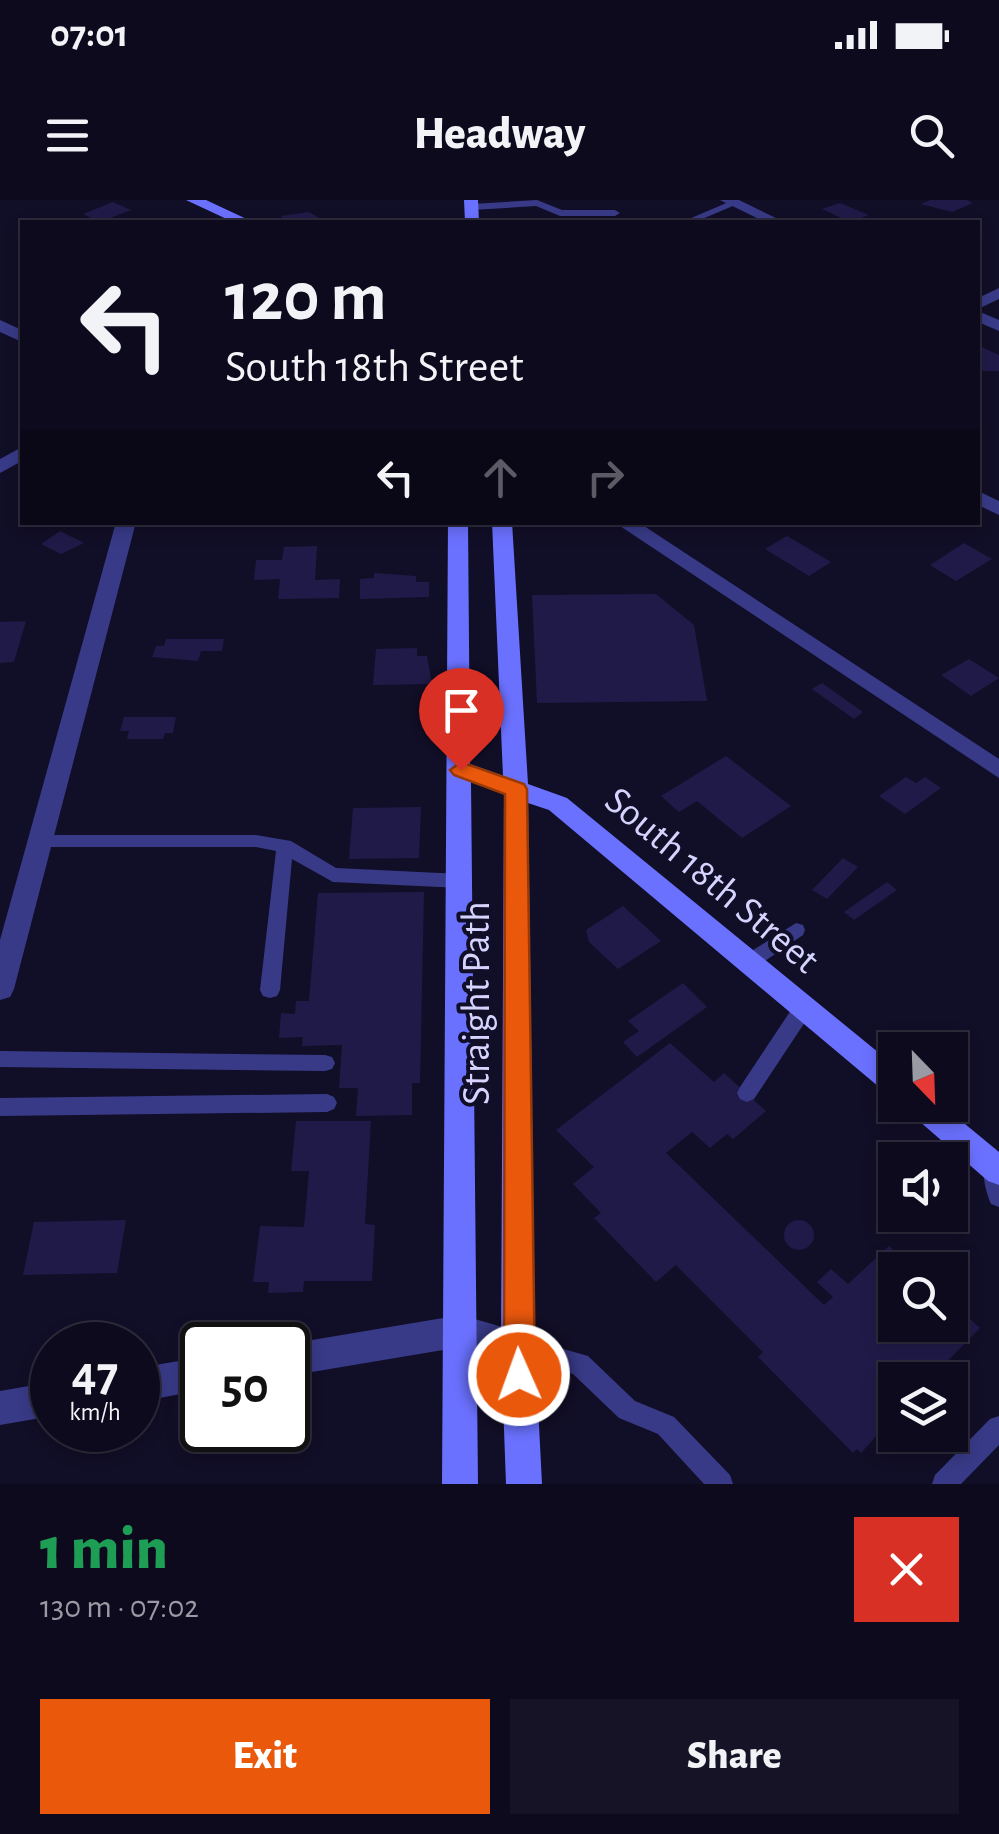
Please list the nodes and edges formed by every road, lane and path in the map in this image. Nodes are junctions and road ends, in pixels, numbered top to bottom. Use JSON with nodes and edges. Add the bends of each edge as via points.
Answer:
{"nodes":[{"id":1,"x":193,"y":200,"type":"edge"},
{"id":2,"x":536,"y":201,"type":"edge"},
{"id":3,"x":731,"y":202,"type":"edge"},
{"id":4,"x":472,"y":210,"type":"edge"},
{"id":5,"x":615,"y":213,"type":"dead end"},
{"id":6,"x":240,"y":220,"type":"edge"},
{"id":7,"x":691,"y":220,"type":"edge"},
{"id":8,"x":772,"y":220,"type":"edge"},
{"id":9,"x":125,"y":525,"type":"edge"},
{"id":10,"x":458,"y":525,"type":"edge"},
{"id":11,"x":502,"y":525,"type":"edge"},
{"id":12,"x":629,"y":525,"type":"edge"},
{"id":13,"x":461,"y":770,"type":"junction"},
{"id":14,"x":999,"y":770,"type":"edge"},
{"id":15,"x":516,"y":789,"type":"junction"},
{"id":16,"x":40,"y":841,"type":"junction"},
{"id":17,"x":285,"y":846,"type":"junction"},
{"id":18,"x":461,"y":880,"type":"junction"},
{"id":19,"x":796,"y":930,"type":"dead end"},
{"id":20,"x":750,"y":962,"type":"junction"},
{"id":21,"x":0,"y":989,"type":"edge"},
{"id":22,"x":270,"y":990,"type":"dead end"},
{"id":23,"x":804,"y":1007,"type":"junction"},
{"id":24,"x":0,"y":1059,"type":"edge"},
{"id":25,"x":325,"y":1063,"type":"dead end"},
{"id":26,"x":878,"y":1068,"type":"edge"},
{"id":27,"x":747,"y":1094,"type":"dead end"},
{"id":28,"x":327,"y":1103,"type":"dead end"},
{"id":29,"x":0,"y":1107,"type":"edge"},
{"id":30,"x":942,"y":1122,"type":"edge"},
{"id":31,"x":996,"y":1168,"type":"edge"},
{"id":32,"x":999,"y":1198,"type":"edge"},
{"id":33,"x":461,"y":1331,"type":"junction"},
{"id":34,"x":518,"y":1347,"type":"junction"},
{"id":35,"x":310,"y":1356,"type":"edge"},
{"id":36,"x":30,"y":1403,"type":"edge"},
{"id":37,"x":0,"y":1408,"type":"edge"},
{"id":38,"x":999,"y":1428,"type":"edge"},
{"id":39,"x":460,"y":1484,"type":"edge"},
{"id":40,"x":524,"y":1484,"type":"edge"},
{"id":41,"x":721,"y":1484,"type":"edge"},
{"id":42,"x":944,"y":1484,"type":"edge"}],
"edges":[{"from":1,"to":6,"type":"main road"},
{"from":2,"to":4,"type":"lane"},
{"from":2,"to":5,"type":"lane","via":[[560,213]]},
{"from":3,"to":7,"type":"lane"},
{"from":3,"to":8,"type":"street"},
{"from":9,"to":16,"type":"street"},
{"from":10,"to":13,"type":"main road","name":"Straight Path"},
{"from":11,"to":15,"type":"main road","name":"Straight Path"},
{"from":12,"to":14,"type":"street"},
{"from":13,"to":15,"type":"main road","name":"South 18th Street"},
{"from":13,"to":18,"type":"main road","name":"Straight Path"},
{"from":15,"to":20,"type":"main road","name":"South 18th Street","via":[[558,804]]},
{"from":15,"to":34,"type":"main road","name":"Straight Path"},
{"from":16,"to":17,"type":"lane"},
{"from":16,"to":21,"type":"street"},
{"from":17,"to":18,"type":"lane","via":[[333,875]]},
{"from":17,"to":22,"type":"lane"},
{"from":18,"to":33,"type":"main road","name":"Straight Path"},
{"from":19,"to":20,"type":"lane"},
{"from":20,"to":23,"type":"main road","name":"South 18th Street"},
{"from":23,"to":26,"type":"main road","name":"South 18th Street"},
{"from":23,"to":27,"type":"lane"},
{"from":24,"to":25,"type":"lane"},
{"from":28,"to":29,"type":"lane"},
{"from":30,"to":31,"type":"main road"},
{"from":31,"to":32,"type":"lane"},
{"from":33,"to":34,"type":"street"},
{"from":33,"to":35,"type":"street"},
{"from":33,"to":39,"type":"main road","name":"Straight Path"},
{"from":34,"to":40,"type":"main road","name":"Straight Path"},
{"from":34,"to":41,"type":"lane","via":[[580,1364],[627,1410],[666,1424]]},
{"from":36,"to":37,"type":"street"},
{"from":38,"to":42,"type":"lane"}]}
